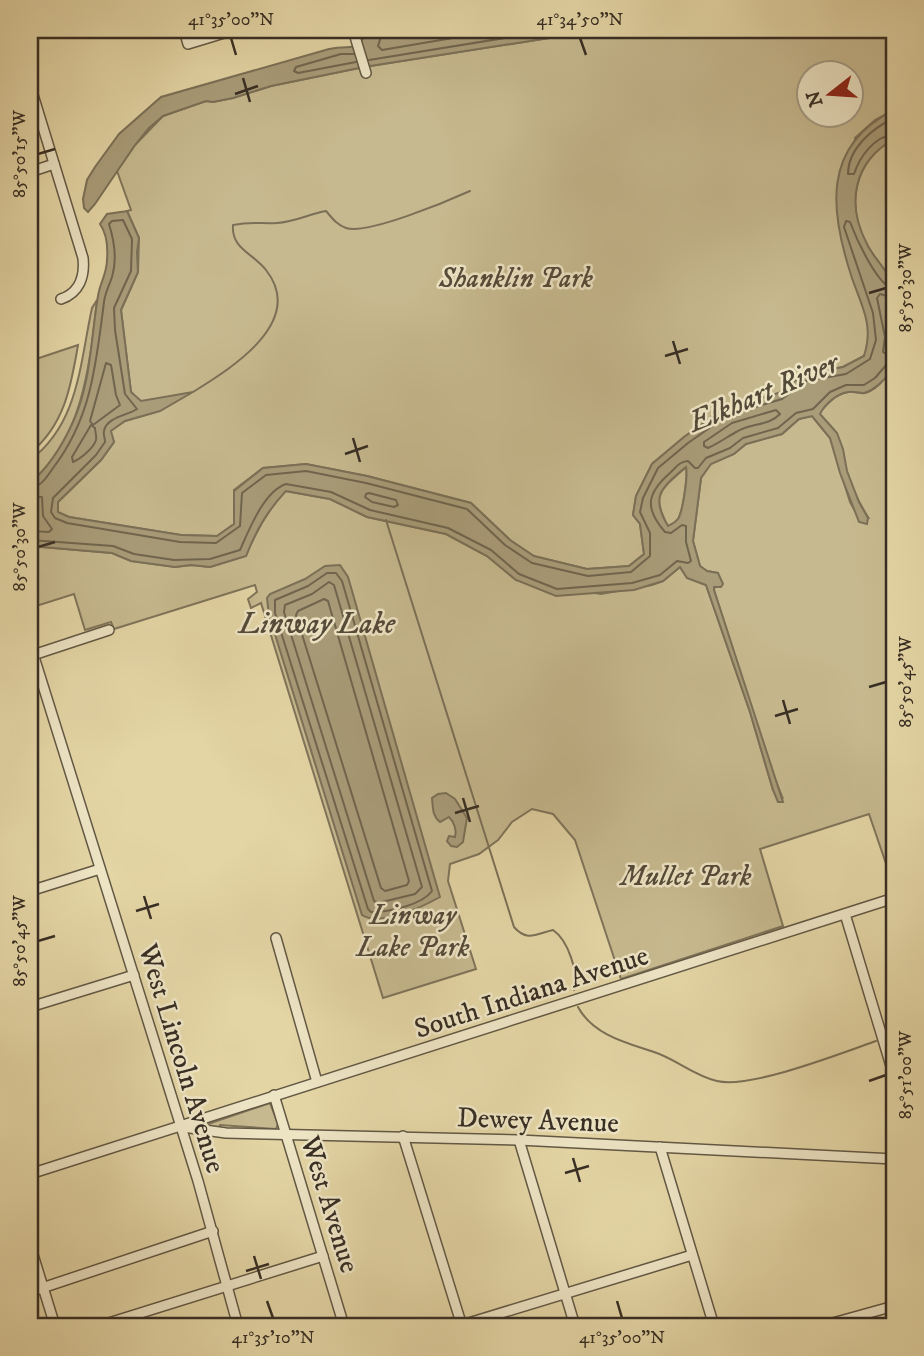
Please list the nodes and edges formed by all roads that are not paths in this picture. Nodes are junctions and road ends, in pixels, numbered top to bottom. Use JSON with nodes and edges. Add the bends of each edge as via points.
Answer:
{"nodes":[{"id":1,"x":184,"y":30,"type":"edge"},
{"id":2,"x":234,"y":30,"type":"edge"},
{"id":3,"x":353,"y":30,"type":"edge"},
{"id":4,"x":366,"y":71,"type":"dead end"},
{"id":5,"x":30,"y":85,"type":"edge"},
{"id":6,"x":54,"y":164,"type":"junction"},
{"id":7,"x":30,"y":172,"type":"edge"},
{"id":8,"x":61,"y":299,"type":"dead end"},
{"id":9,"x":109,"y":630,"type":"dead end"},
{"id":10,"x":30,"y":643,"type":"edge"},
{"id":11,"x":31,"y":655,"type":"edge"},
{"id":12,"x":100,"y":869,"type":"junction"},
{"id":13,"x":30,"y":891,"type":"edge"},
{"id":14,"x":894,"y":898,"type":"edge"},
{"id":15,"x":845,"y":914,"type":"junction"},
{"id":16,"x":276,"y":937,"type":"dead end"},
{"id":17,"x":134,"y":975,"type":"junction"},
{"id":18,"x":30,"y":1007,"type":"edge"},
{"id":19,"x":894,"y":1076,"type":"edge"},
{"id":20,"x":317,"y":1082,"type":"junction"},
{"id":21,"x":274,"y":1095,"type":"junction"},
{"id":22,"x":181,"y":1127,"type":"junction"},
{"id":23,"x":286,"y":1133,"type":"junction"},
{"id":24,"x":402,"y":1136,"type":"junction"},
{"id":25,"x":519,"y":1140,"type":"junction"},
{"id":26,"x":660,"y":1147,"type":"junction"},
{"id":27,"x":894,"y":1158,"type":"edge"},
{"id":28,"x":30,"y":1174,"type":"edge"},
{"id":29,"x":213,"y":1231,"type":"junction"},
{"id":30,"x":30,"y":1245,"type":"edge"},
{"id":31,"x":692,"y":1255,"type":"junction"},
{"id":32,"x":323,"y":1256,"type":"junction"},
{"id":33,"x":228,"y":1286,"type":"junction"},
{"id":34,"x":43,"y":1288,"type":"junction"},
{"id":35,"x":30,"y":1292,"type":"edge"},
{"id":36,"x":565,"y":1293,"type":"junction"},
{"id":37,"x":894,"y":1306,"type":"edge"},
{"id":38,"x":55,"y":1326,"type":"edge"},
{"id":39,"x":99,"y":1326,"type":"edge"},
{"id":40,"x":238,"y":1326,"type":"edge"},
{"id":41,"x":344,"y":1326,"type":"edge"},
{"id":42,"x":462,"y":1326,"type":"edge"},
{"id":43,"x":575,"y":1326,"type":"edge"},
{"id":44,"x":714,"y":1326,"type":"edge"},
{"id":45,"x":822,"y":1326,"type":"edge"}],
"edges":[{"from":1,"to":2,"type":"street","via":[[188,44]]},
{"from":3,"to":4,"type":"street"},
{"from":5,"to":6,"type":"street"},
{"from":6,"to":7,"type":"street"},
{"from":6,"to":8,"type":"street","via":[[84,266],[76,291]]},
{"from":9,"to":11,"type":"street"},
{"from":10,"to":11,"type":"street","name":"West Lincoln Avenue"},
{"from":11,"to":12,"type":"street","name":"West Lincoln Avenue"},
{"from":12,"to":13,"type":"street"},
{"from":12,"to":17,"type":"street","name":"West Lincoln Avenue"},
{"from":14,"to":15,"type":"street","name":"South Indiana Avenue"},
{"from":15,"to":19,"type":"street"},
{"from":15,"to":20,"type":"street","name":"South Indiana Avenue"},
{"from":16,"to":20,"type":"street"},
{"from":17,"to":18,"type":"street"},
{"from":17,"to":22,"type":"street","name":"West Lincoln Avenue"},
{"from":20,"to":21,"type":"street","name":"South Indiana Avenue"},
{"from":21,"to":22,"type":"street","name":"South Indiana Avenue"},
{"from":21,"to":23,"type":"street","name":"West Avenue"},
{"from":22,"to":23,"type":"street","name":"Dewey Avenue"},
{"from":22,"to":28,"type":"street","name":"South Indiana Avenue"},
{"from":22,"to":29,"type":"street","name":"West Lincoln Avenue"},
{"from":23,"to":24,"type":"street","name":"Dewey Avenue"},
{"from":23,"to":32,"type":"street","name":"West Avenue"},
{"from":24,"to":25,"type":"street","name":"Dewey Avenue"},
{"from":24,"to":42,"type":"street"},
{"from":25,"to":26,"type":"street","name":"Dewey Avenue"},
{"from":25,"to":36,"type":"street"},
{"from":26,"to":27,"type":"street","name":"Dewey Avenue"},
{"from":26,"to":31,"type":"street"},
{"from":29,"to":33,"type":"street","name":"West Lincoln Avenue"},
{"from":29,"to":34,"type":"street"},
{"from":30,"to":34,"type":"street"},
{"from":31,"to":36,"type":"street"},
{"from":31,"to":44,"type":"street"},
{"from":32,"to":33,"type":"street"},
{"from":32,"to":41,"type":"street","name":"West Avenue"},
{"from":33,"to":39,"type":"street"},
{"from":33,"to":40,"type":"street","name":"West Lincoln Avenue"},
{"from":34,"to":35,"type":"street"},
{"from":34,"to":38,"type":"street"},
{"from":36,"to":42,"type":"street"},
{"from":36,"to":43,"type":"street"},
{"from":37,"to":45,"type":"street"}]}
